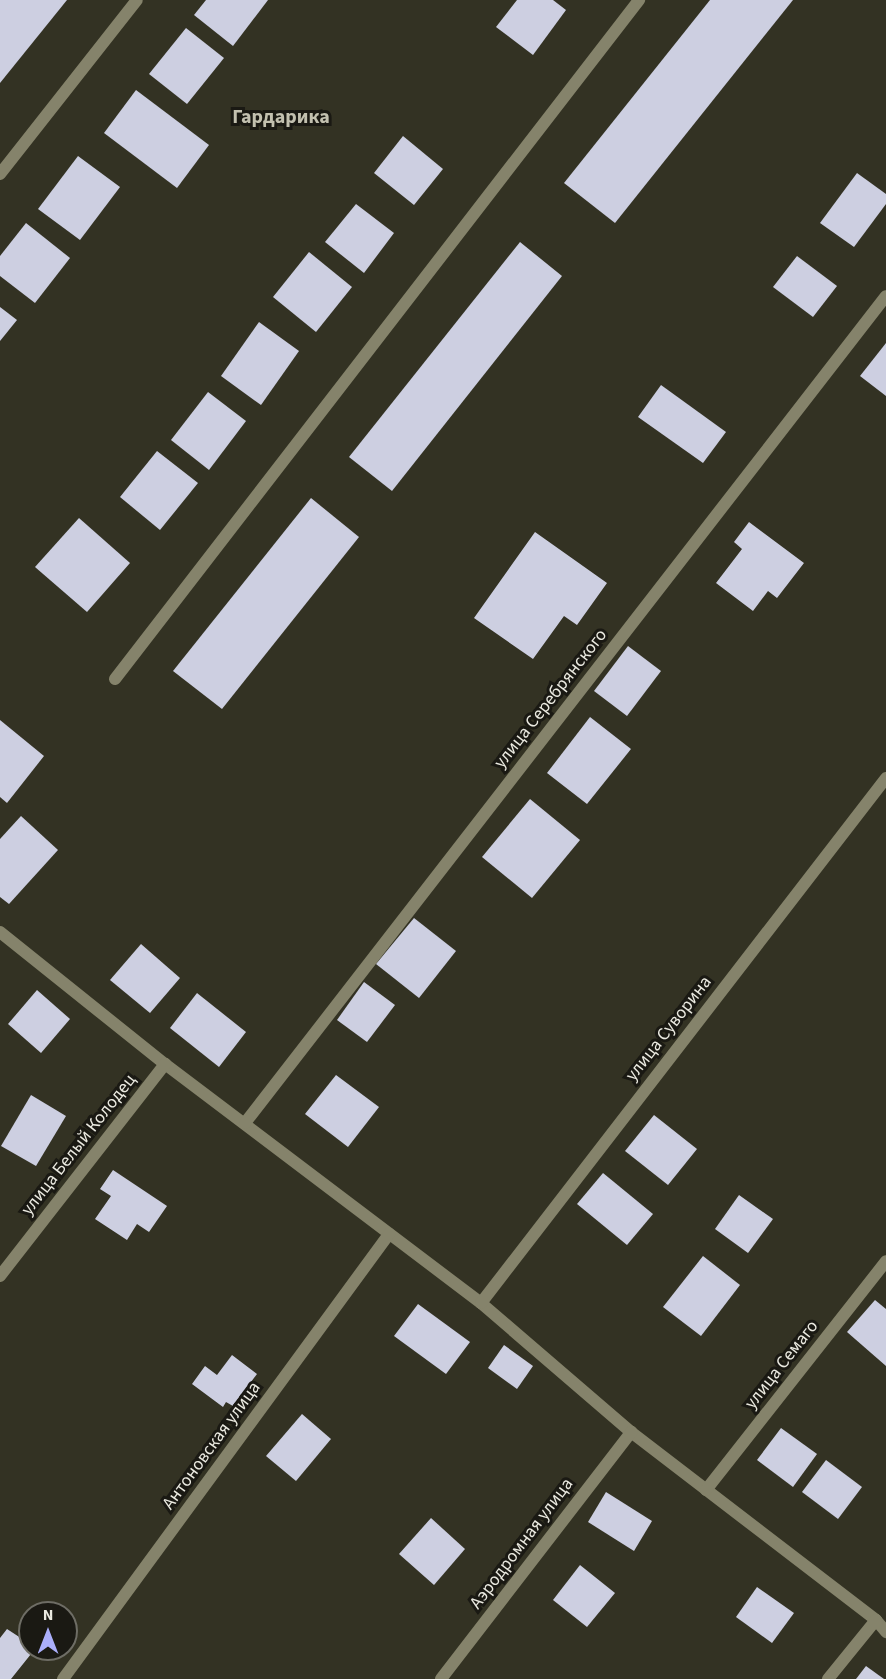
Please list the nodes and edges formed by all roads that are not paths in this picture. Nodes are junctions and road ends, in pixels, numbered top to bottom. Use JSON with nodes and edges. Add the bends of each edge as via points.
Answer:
{"nodes":[{"id":1,"x":137,"y":0,"type":"edge"},
{"id":2,"x":639,"y":0,"type":"edge"},
{"id":3,"x":0,"y":174,"type":"edge"},
{"id":4,"x":886,"y":296,"type":"edge"},
{"id":5,"x":115,"y":679,"type":"dead end"},
{"id":6,"x":886,"y":778,"type":"edge"},
{"id":7,"x":0,"y":932,"type":"edge"},
{"id":8,"x":165,"y":1064,"type":"junction"},
{"id":9,"x":245,"y":1123,"type":"junction"},
{"id":10,"x":389,"y":1234,"type":"junction"},
{"id":11,"x":886,"y":1261,"type":"edge"},
{"id":12,"x":0,"y":1276,"type":"edge"},
{"id":13,"x":481,"y":1303,"type":"junction"},
{"id":14,"x":630,"y":1432,"type":"junction"},
{"id":15,"x":706,"y":1490,"type":"junction"},
{"id":16,"x":876,"y":1620,"type":"junction"},
{"id":17,"x":886,"y":1632,"type":"edge"},
{"id":18,"x":63,"y":1679,"type":"edge"},
{"id":19,"x":441,"y":1679,"type":"edge"},
{"id":20,"x":828,"y":1679,"type":"edge"}],
"edges":[{"from":1,"to":3,"type":"street"},
{"from":2,"to":5,"type":"street"},
{"from":4,"to":9,"type":"street","name":"улица Серебрянского"},
{"from":6,"to":13,"type":"street","name":"улица Суворина"},
{"from":7,"to":8,"type":"street"},
{"from":8,"to":9,"type":"street"},
{"from":8,"to":12,"type":"street","name":"улица Белый Колодец"},
{"from":9,"to":10,"type":"street"},
{"from":10,"to":13,"type":"street"},
{"from":10,"to":18,"type":"street","name":"Антоновская улица"},
{"from":11,"to":15,"type":"street","name":"улица Семаго"},
{"from":13,"to":14,"type":"street"},
{"from":14,"to":15,"type":"street"},
{"from":14,"to":19,"type":"street","name":"Аэродромная улица"},
{"from":15,"to":16,"type":"street"},
{"from":16,"to":17,"type":"street"},
{"from":16,"to":20,"type":"street"}]}
